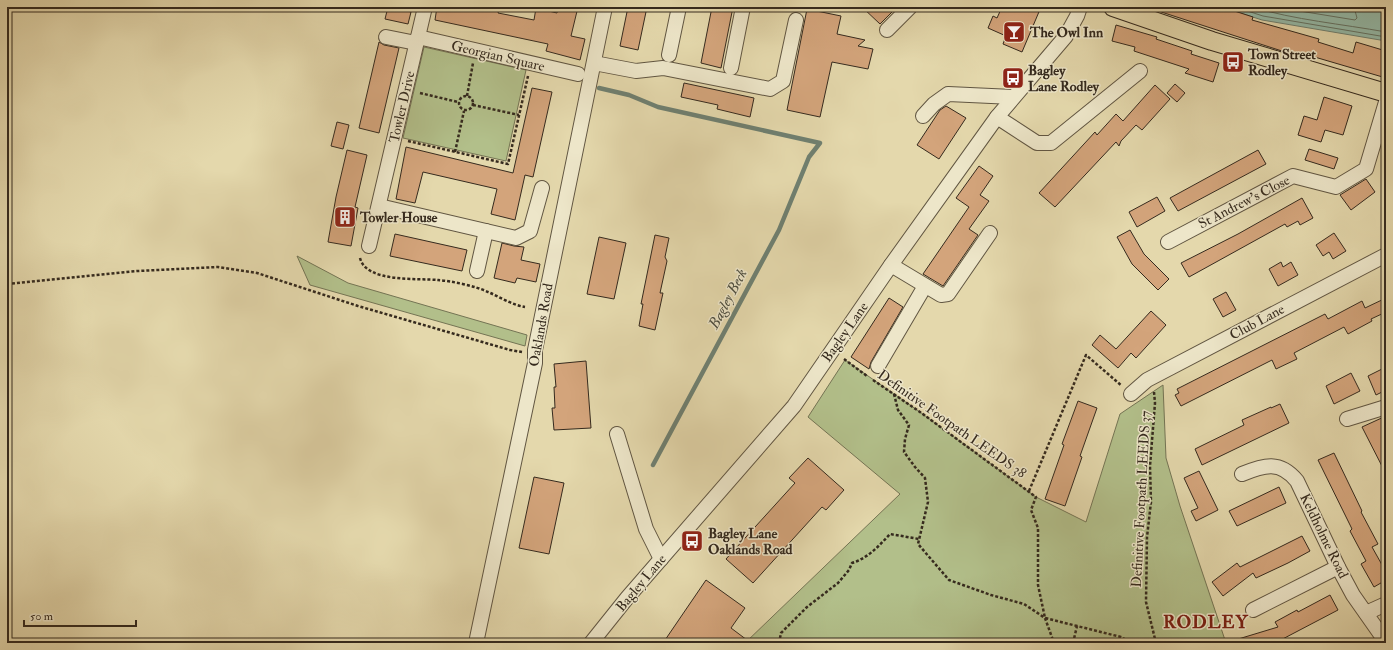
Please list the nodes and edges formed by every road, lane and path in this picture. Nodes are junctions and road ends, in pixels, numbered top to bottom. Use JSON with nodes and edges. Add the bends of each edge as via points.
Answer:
{"nodes":[{"id":1,"x":425,"y":7,"type":"edge"},
{"id":2,"x":605,"y":7,"type":"edge"},
{"id":3,"x":679,"y":7,"type":"edge"},
{"id":4,"x":743,"y":7,"type":"edge"},
{"id":5,"x":910,"y":7,"type":"edge"},
{"id":6,"x":1080,"y":7,"type":"edge"},
{"id":7,"x":1113,"y":7,"type":"edge"},
{"id":8,"x":796,"y":20,"type":"dead end"},
{"id":9,"x":887,"y":30,"type":"dead end"},
{"id":10,"x":386,"y":37,"type":"dead end"},
{"id":11,"x":417,"y":40,"type":"junction"},
{"id":12,"x":476,"y":51,"type":"junction"},
{"id":13,"x":669,"y":55,"type":"dead end"},
{"id":14,"x":594,"y":63,"type":"junction"},
{"id":15,"x":530,"y":64,"type":"junction"},
{"id":16,"x":731,"y":68,"type":"dead end"},
{"id":17,"x":1140,"y":71,"type":"dead end"},
{"id":18,"x":578,"y":74,"type":"dead end"},
{"id":19,"x":406,"y":90,"type":"junction"},
{"id":20,"x":1386,"y":93,"type":"edge"},
{"id":21,"x":467,"y":96,"type":"junction"},
{"id":22,"x":1014,"y":97,"type":"junction"},
{"id":23,"x":458,"y":102,"type":"junction"},
{"id":24,"x":1386,"y":102,"type":"edge"},
{"id":25,"x":473,"y":105,"type":"junction"},
{"id":26,"x":464,"y":111,"type":"junction"},
{"id":27,"x":519,"y":115,"type":"junction"},
{"id":28,"x":923,"y":116,"type":"dead end"},
{"id":29,"x":997,"y":117,"type":"junction"},
{"id":30,"x":394,"y":138,"type":"junction"},
{"id":31,"x":455,"y":152,"type":"junction"},
{"id":32,"x":542,"y":188,"type":"dead end"},
{"id":33,"x":379,"y":206,"type":"junction"},
{"id":34,"x":486,"y":231,"type":"junction"},
{"id":35,"x":990,"y":233,"type":"dead end"},
{"id":36,"x":1168,"y":242,"type":"dead end"},
{"id":37,"x":370,"y":246,"type":"joint"},
{"id":38,"x":1386,"y":255,"type":"edge"},
{"id":39,"x":891,"y":265,"type":"junction"},
{"id":40,"x":477,"y":270,"type":"dead end"},
{"id":41,"x":7,"y":284,"type":"edge"},
{"id":42,"x":925,"y":286,"type":"junction"},
{"id":43,"x":525,"y":307,"type":"dead end"},
{"id":44,"x":535,"y":350,"type":"junction"},
{"id":45,"x":832,"y":351,"type":"junction"},
{"id":46,"x":878,"y":366,"type":"dead end"},
{"id":47,"x":1147,"y":380,"type":"junction"},
{"id":48,"x":894,"y":394,"type":"junction"},
{"id":49,"x":1131,"y":394,"type":"joint"},
{"id":50,"x":1386,"y":407,"type":"edge"},
{"id":51,"x":1347,"y":419,"type":"dead end"},
{"id":52,"x":617,"y":434,"type":"dead end"},
{"id":53,"x":1242,"y":474,"type":"dead end"},
{"id":54,"x":1029,"y":491,"type":"junction"},
{"id":55,"x":919,"y":539,"type":"junction"},
{"id":56,"x":660,"y":559,"type":"junction"},
{"id":57,"x":1338,"y":567,"type":"junction"},
{"id":58,"x":1386,"y":604,"type":"edge"},
{"id":59,"x":1253,"y":610,"type":"dead end"},
{"id":60,"x":1366,"y":613,"type":"junction"},
{"id":61,"x":1045,"y":618,"type":"junction"},
{"id":62,"x":1077,"y":626,"type":"junction"},
{"id":63,"x":477,"y":639,"type":"edge"},
{"id":64,"x":1386,"y":642,"type":"edge"},
{"id":65,"x":591,"y":643,"type":"edge"},
{"id":66,"x":779,"y":643,"type":"edge"},
{"id":67,"x":1054,"y":643,"type":"edge"},
{"id":68,"x":1072,"y":643,"type":"edge"},
{"id":69,"x":1131,"y":643,"type":"edge"},
{"id":70,"x":1156,"y":643,"type":"edge"}],
"edges":[{"from":1,"to":11,"type":"street","name":"Towler Drive"},
{"from":2,"to":14,"type":"street","name":"Oaklands Road"},
{"from":3,"to":13,"type":"street"},
{"from":4,"to":16,"type":"street"},
{"from":5,"to":9,"type":"street"},
{"from":6,"to":22,"type":"street","name":"Bagley Lane","via":[[1066,36]]},
{"from":7,"to":20,"type":"main road","via":[[1212,42]]},
{"from":8,"to":14,"type":"street","via":[[783,81],[770,89],[663,68],[636,70]]},
{"from":10,"to":11,"type":"street","name":"Georgian Square"},
{"from":11,"to":12,"type":"street","name":"Georgian Square"},
{"from":11,"to":19,"type":"street","name":"Towler Drive"},
{"from":12,"to":15,"type":"street","name":"Georgian Square"},
{"from":12,"to":21,"type":"path"},
{"from":14,"to":44,"type":"street","name":"Oaklands Road"},
{"from":15,"to":18,"type":"street","name":"Georgian Square"},
{"from":15,"to":27,"type":"path"},
{"from":17,"to":29,"type":"street","via":[[1052,143],[1037,143]]},
{"from":19,"to":23,"type":"path"},
{"from":19,"to":30,"type":"street","name":"Towler Drive"},
{"from":21,"to":23,"type":"path"},
{"from":21,"to":25,"type":"path","via":[[471,98]]},
{"from":22,"to":28,"type":"street","via":[[948,94]]},
{"from":22,"to":29,"type":"street","name":"Bagley Lane"},
{"from":23,"to":26,"type":"path"},
{"from":24,"to":36,"type":"street","name":"St Andrew's Close","via":[[1366,169],[1336,187],[1293,176]]},
{"from":25,"to":26,"type":"path"},
{"from":25,"to":27,"type":"path"},
{"from":26,"to":31,"type":"path"},
{"from":27,"to":31,"type":"path","via":[[508,164]]},
{"from":29,"to":39,"type":"street","name":"Bagley Lane"},
{"from":30,"to":31,"type":"path"},
{"from":30,"to":33,"type":"street","name":"Towler Drive"},
{"from":32,"to":34,"type":"street","via":[[530,231],[516,238]]},
{"from":33,"to":34,"type":"street"},
{"from":33,"to":37,"type":"street","name":"Towler Drive"},
{"from":34,"to":40,"type":"street"},
{"from":35,"to":42,"type":"street","via":[[948,294],[941,295]]},
{"from":37,"to":43,"type":"path","via":[[361,250],[361,262],[377,274],[440,280],[482,290]]},
{"from":38,"to":47,"type":"street","name":"Club Lane"},
{"from":39,"to":42,"type":"street"},
{"from":39,"to":45,"type":"street","name":"Bagley Lane"},
{"from":41,"to":44,"type":"path","via":[[137,271],[218,267],[257,273],[358,306],[510,350]]},
{"from":42,"to":46,"type":"street"},
{"from":44,"to":63,"type":"street","name":"Oaklands Road","via":[[535,363]]},
{"from":45,"to":48,"type":"path","name":"Definitive Footpath LEEDS 38"},
{"from":45,"to":56,"type":"street","name":"Bagley Lane","via":[[794,406]]},
{"from":47,"to":49,"type":"street","name":"Club Lane"},
{"from":47,"to":70,"type":"path","name":"Definitive Footpath LEEDS 37","via":[[1153,388],[1155,404],[1150,466],[1151,502],[1147,537],[1146,602]]},
{"from":48,"to":54,"type":"path","name":"Definitive Footpath LEEDS 38"},
{"from":48,"to":55,"type":"path","via":[[898,410],[909,425],[904,452],[924,478],[928,502]]},
{"from":49,"to":54,"type":"path","name":"Definitive Footpath LEEDS 38","via":[[1086,356]]},
{"from":50,"to":51,"type":"street"},
{"from":52,"to":56,"type":"street","via":[[646,529]]},
{"from":53,"to":57,"type":"street","name":"Keldholme Road","via":[[1259,467],[1271,466],[1290,472],[1297,481]]},
{"from":54,"to":61,"type":"path","name":"Definitive Footpath LEEDS 38","via":[[1036,497],[1031,510],[1038,528],[1038,585]]},
{"from":55,"to":61,"type":"path","via":[[918,544],[949,580],[1024,604]]},
{"from":55,"to":66,"type":"path","via":[[890,534],[877,549],[852,563],[838,583],[807,607],[781,633]]},
{"from":56,"to":65,"type":"street","name":"Bagley Lane"},
{"from":57,"to":59,"type":"street"},
{"from":57,"to":60,"type":"street","name":"Keldholme Road"},
{"from":58,"to":60,"type":"street"},
{"from":60,"to":64,"type":"street","name":"Keldholme Road"},
{"from":61,"to":62,"type":"path"},
{"from":61,"to":67,"type":"path"},
{"from":62,"to":68,"type":"path"},
{"from":62,"to":69,"type":"path","via":[[1122,637]]}]}
